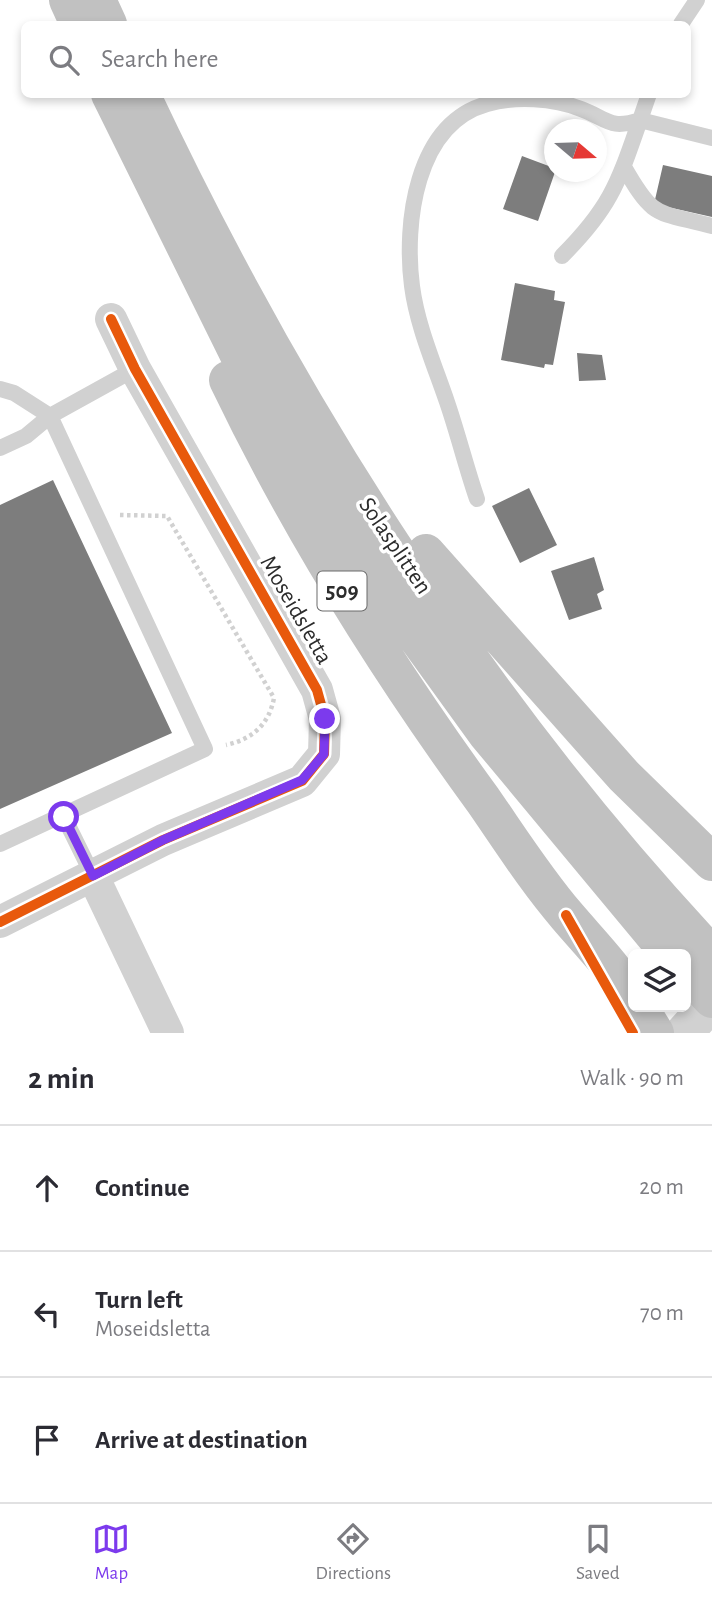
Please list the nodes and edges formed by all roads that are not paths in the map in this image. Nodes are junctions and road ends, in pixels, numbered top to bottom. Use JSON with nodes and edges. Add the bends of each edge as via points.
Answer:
{"nodes":[{"id":1,"x":68,"y":0,"type":"edge"},
{"id":2,"x":97,"y":0,"type":"edge"},
{"id":3,"x":697,"y":0,"type":"edge"},
{"id":4,"x":78,"y":21,"type":"edge"},
{"id":5,"x":107,"y":21,"type":"edge"},
{"id":6,"x":683,"y":21,"type":"edge"},
{"id":7,"x":112,"y":98,"type":"edge"},
{"id":8,"x":143,"y":98,"type":"edge"},
{"id":9,"x":648,"y":98,"type":"edge"},
{"id":10,"x":640,"y":120,"type":"junction"},
{"id":11,"x":712,"y":138,"type":"edge"},
{"id":12,"x":131,"y":140,"type":"junction"},
{"id":13,"x":624,"y":167,"type":"junction"},
{"id":14,"x":712,"y":226,"type":"edge"},
{"id":15,"x":562,"y":256,"type":"dead end"},
{"id":16,"x":248,"y":309,"type":"junction"},
{"id":17,"x":111,"y":319,"type":"dead end"},
{"id":18,"x":135,"y":369,"type":"junction"},
{"id":19,"x":0,"y":389,"type":"edge"},
{"id":20,"x":50,"y":415,"type":"junction"},
{"id":21,"x":0,"y":448,"type":"edge"},
{"id":22,"x":477,"y":499,"type":"dead end"},
{"id":23,"x":64,"y":817,"type":"junction"},
{"id":24,"x":0,"y":844,"type":"edge"},
{"id":25,"x":712,"y":862,"type":"edge"},
{"id":26,"x":93,"y":876,"type":"junction"},
{"id":27,"x":566,"y":915,"type":"junction"},
{"id":28,"x":0,"y":922,"type":"edge"},
{"id":29,"x":692,"y":956,"type":"edge"},
{"id":30,"x":628,"y":990,"type":"edge"},
{"id":31,"x":712,"y":1001,"type":"edge"},
{"id":32,"x":642,"y":1012,"type":"edge"},
{"id":33,"x":168,"y":1033,"type":"edge"},
{"id":34,"x":633,"y":1033,"type":"edge"},
{"id":35,"x":655,"y":1033,"type":"edge"},
{"id":36,"x":684,"y":1033,"type":"edge"}],
"edges":[{"from":1,"to":4,"type":"highway"},
{"from":2,"to":5,"type":"highway"},
{"from":3,"to":6,"type":"lane"},
{"from":7,"to":12,"type":"highway","name":"Solasplitten","number":"509"},
{"from":8,"to":16,"type":"highway","name":"Solasplitten","number":"509"},
{"from":9,"to":10,"type":"lane"},
{"from":10,"to":11,"type":"lane"},
{"from":10,"to":13,"type":"lane"},
{"from":10,"to":22,"type":"lane","via":[[615,126],[549,100],[486,104],[455,120],[433,147],[419,180],[410,223],[412,289]]},
{"from":12,"to":27,"type":"highway","number":"509","via":[[136,187],[262,451],[342,592],[395,674]]},
{"from":12,"to":29,"type":"highway","name":"Solasplitten","number":"509","via":[[240,358],[372,575],[487,733]]},
{"from":13,"to":14,"type":"lane","via":[[644,203],[656,212]]},
{"from":13,"to":15,"type":"lane","via":[[595,223]]},
{"from":16,"to":25,"type":"highway","number":"509","via":[[281,338],[359,465],[463,598],[633,785]]},
{"from":16,"to":29,"type":"highway","name":"Solasplitten","number":"509","via":[[387,536],[500,698],[630,862]]},
{"from":17,"to":18,"type":"street","name":"Moseidsletta"},
{"from":18,"to":20,"type":"lane"},
{"from":18,"to":26,"type":"street","name":"Moseidsletta","via":[[317,690],[325,719],[324,754],[302,780]]},
{"from":19,"to":20,"type":"lane"},
{"from":20,"to":21,"type":"lane","via":[[26,436]]},
{"from":20,"to":23,"type":"lane","via":[[205,749]]},
{"from":23,"to":24,"type":"lane"},
{"from":23,"to":26,"type":"lane"},
{"from":26,"to":28,"type":"street","name":"Moseidsletta"},
{"from":26,"to":33,"type":"street"},
{"from":27,"to":30,"type":"highway","number":"509","via":[[610,962]]},
{"from":27,"to":34,"type":"street"},
{"from":29,"to":31,"type":"highway","name":"Solasplitten","number":"509"},
{"from":31,"to":36,"type":"street"},
{"from":32,"to":35,"type":"highway"}]}
